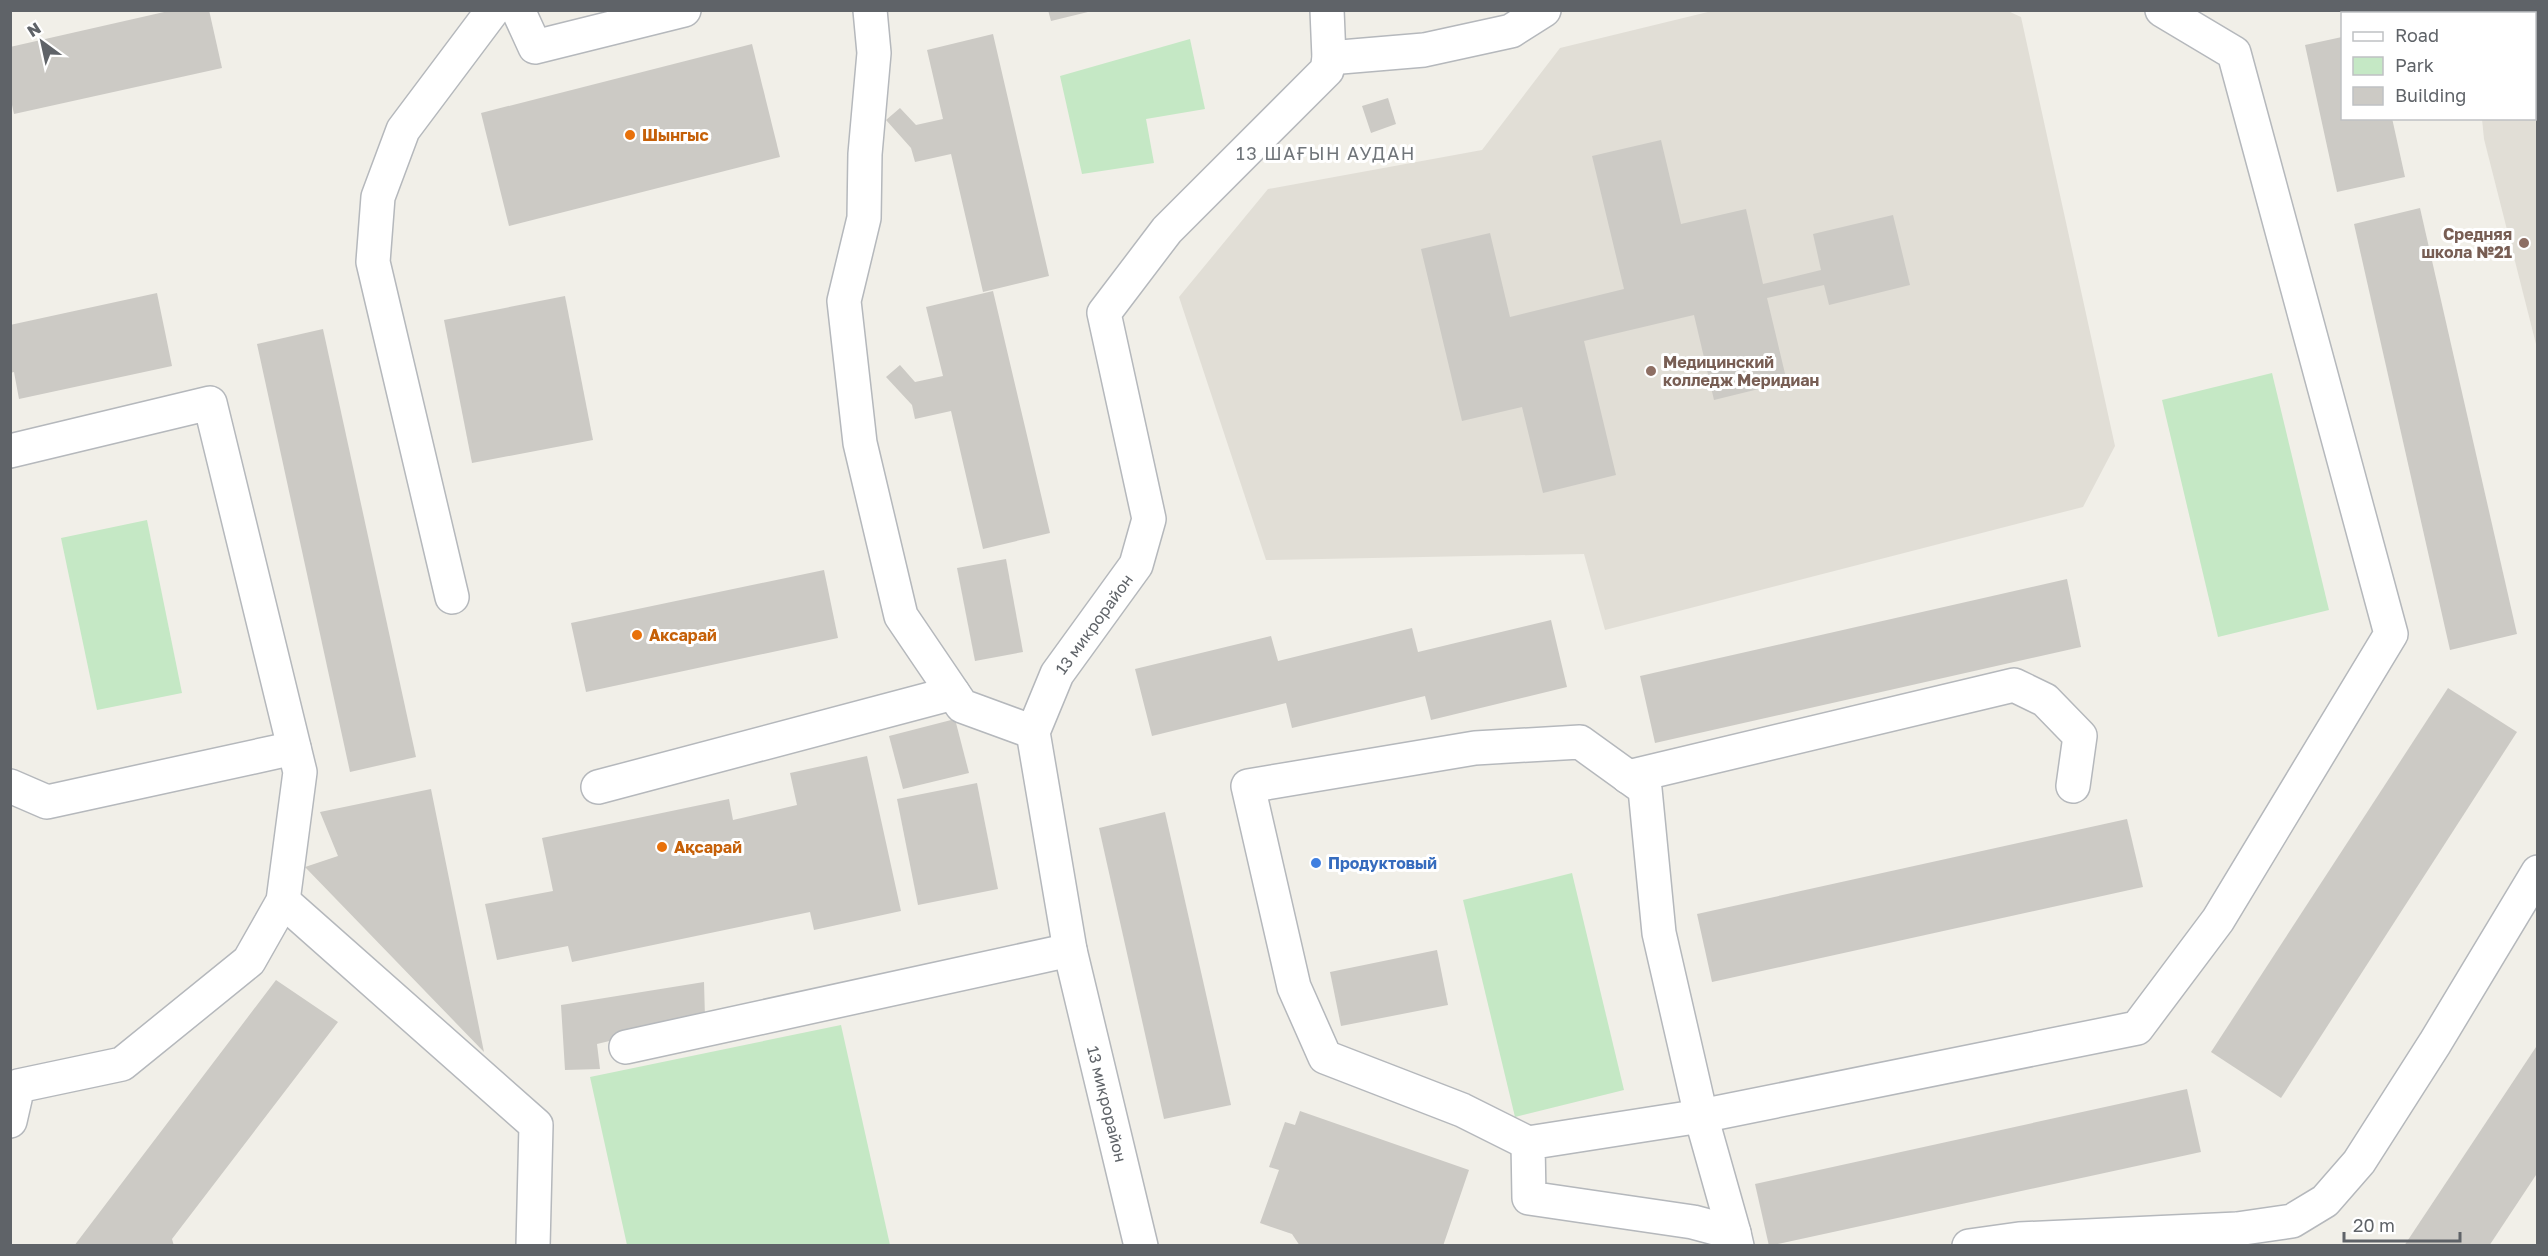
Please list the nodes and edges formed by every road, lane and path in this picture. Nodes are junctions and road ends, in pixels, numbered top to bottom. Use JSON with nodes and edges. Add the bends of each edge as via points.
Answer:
{"nodes":[{"id":1,"x":494,"y":10,"type":"edge"},
{"id":2,"x":518,"y":10,"type":"edge"},
{"id":3,"x":684,"y":10,"type":"edge"},
{"id":4,"x":870,"y":10,"type":"edge"},
{"id":5,"x":1327,"y":10,"type":"edge"},
{"id":6,"x":1544,"y":10,"type":"edge"},
{"id":7,"x":2162,"y":10,"type":"edge"},
{"id":8,"x":1329,"y":58,"type":"junction"},
{"id":9,"x":10,"y":452,"type":"edge"},
{"id":10,"x":452,"y":597,"type":"dead end"},
{"id":11,"x":953,"y":693,"type":"junction"},
{"id":12,"x":1033,"y":732,"type":"junction"},
{"id":13,"x":294,"y":748,"type":"junction"},
{"id":14,"x":1628,"y":777,"type":"junction"},
{"id":15,"x":10,"y":786,"type":"edge"},
{"id":16,"x":2073,"y":786,"type":"dead end"},
{"id":17,"x":598,"y":787,"type":"dead end"},
{"id":18,"x":2538,"y":872,"type":"edge"},
{"id":19,"x":284,"y":901,"type":"junction"},
{"id":20,"x":1070,"y":951,"type":"junction"},
{"id":21,"x":626,"y":1047,"type":"dead end"},
{"id":22,"x":14,"y":1084,"type":"edge"},
{"id":23,"x":1701,"y":1116,"type":"junction"},
{"id":24,"x":10,"y":1121,"type":"edge"},
{"id":25,"x":1528,"y":1143,"type":"junction"},
{"id":26,"x":1736,"y":1239,"type":"edge"},
{"id":27,"x":533,"y":1245,"type":"edge"},
{"id":28,"x":1141,"y":1245,"type":"edge"},
{"id":29,"x":1969,"y":1245,"type":"edge"}],
"edges":[{"from":1,"to":10,"type":"lane","via":[[403,130],[378,197],[373,262]]},
{"from":2,"to":3,"type":"lane","via":[[535,47]]},
{"from":4,"to":11,"type":"lane","via":[[874,53],[864,218],[844,301],[860,443],[901,616]]},
{"from":5,"to":8,"type":"lane"},
{"from":6,"to":8,"type":"lane","via":[[1511,32],[1424,50]]},
{"from":7,"to":23,"type":"lane","via":[[2234,53],[2391,634],[2218,920],[2138,1028]]},
{"from":8,"to":12,"type":"lane","name":"13 микрорайон","via":[[1327,70],[1167,230],[1104,313],[1149,519],[1136,565],[1057,674]]},
{"from":9,"to":13,"type":"lane","via":[[210,403]]},
{"from":11,"to":12,"type":"lane","via":[[962,706]]},
{"from":11,"to":17,"type":"lane"},
{"from":12,"to":20,"type":"lane","name":"13 микрорайон"},
{"from":13,"to":15,"type":"lane","via":[[47,802]]},
{"from":13,"to":19,"type":"lane","via":[[300,772]]},
{"from":14,"to":16,"type":"lane","via":[[2014,685],[2045,700],[2080,736]]},
{"from":14,"to":23,"type":"lane","via":[[1645,789],[1659,933]]},
{"from":14,"to":25,"type":"lane","via":[[1580,742],[1475,748],[1248,786],[1294,987],[1325,1057],[1462,1110]]},
{"from":18,"to":29,"type":"lane","via":[[2359,1162],[2325,1201],[2292,1221],[2237,1229],[2019,1239]]},
{"from":19,"to":22,"type":"lane","via":[[249,961],[122,1064]]},
{"from":19,"to":27,"type":"lane","via":[[536,1125]]},
{"from":20,"to":21,"type":"lane"},
{"from":20,"to":28,"type":"lane","name":"13 микрорайон"},
{"from":22,"to":24,"type":"lane"},
{"from":23,"to":25,"type":"lane"},
{"from":23,"to":26,"type":"lane"},
{"from":25,"to":26,"type":"lane","via":[[1529,1198],[1693,1222]]}]}
